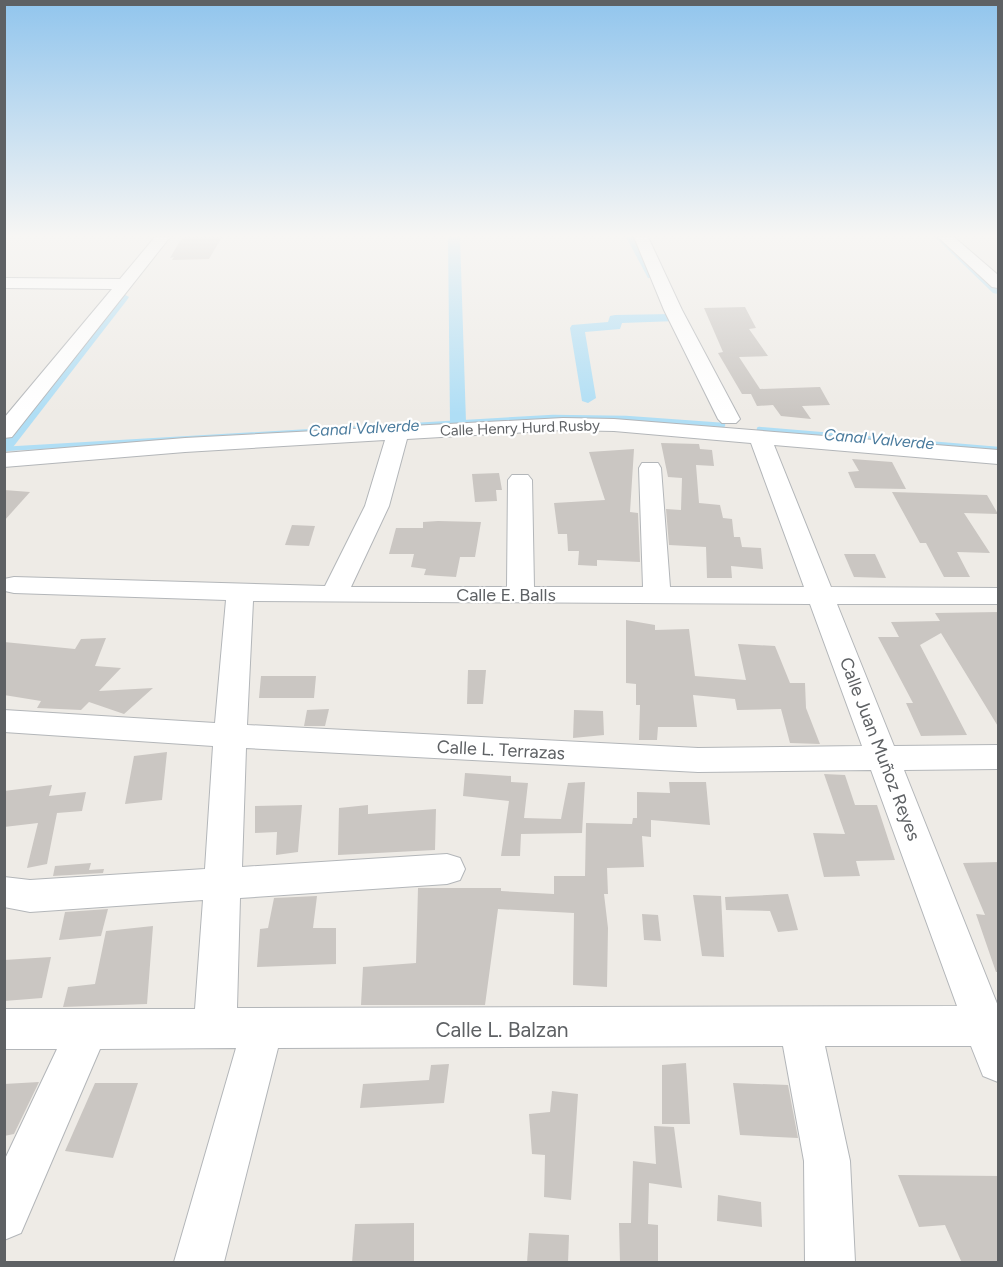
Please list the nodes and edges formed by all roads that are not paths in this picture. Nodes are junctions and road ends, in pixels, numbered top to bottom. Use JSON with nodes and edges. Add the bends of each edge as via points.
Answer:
{"nodes":[{"id":1,"x":114,"y":296,"type":"edge"},
{"id":2,"x":668,"y":296,"type":"edge"},
{"id":3,"x":744,"y":428,"type":"junction"},
{"id":4,"x":4,"y":432,"type":"edge"},
{"id":5,"x":398,"y":433,"type":"junction"},
{"id":6,"x":4,"y":442,"type":"edge"},
{"id":7,"x":999,"y":442,"type":"edge"},
{"id":8,"x":999,"y":457,"type":"edge"},
{"id":9,"x":4,"y":459,"type":"edge"},
{"id":10,"x":650,"y":468,"type":"dead end"},
{"id":11,"x":520,"y":480,"type":"dead end"},
{"id":12,"x":14,"y":585,"type":"dead end"},
{"id":13,"x":240,"y":593,"type":"junction"},
{"id":14,"x":521,"y":594,"type":"junction"},
{"id":15,"x":334,"y":595,"type":"junction"},
{"id":16,"x":657,"y":595,"type":"junction"},
{"id":17,"x":820,"y":596,"type":"junction"},
{"id":18,"x":999,"y":596,"type":"edge"},
{"id":19,"x":4,"y":720,"type":"edge"},
{"id":20,"x":230,"y":736,"type":"junction"},
{"id":21,"x":999,"y":757,"type":"edge"},
{"id":22,"x":885,"y":758,"type":"junction"},
{"id":23,"x":447,"y":870,"type":"dead end"},
{"id":24,"x":222,"y":882,"type":"junction"},
{"id":25,"x":6,"y":892,"type":"edge"},
{"id":26,"x":800,"y":1027,"type":"junction"},
{"id":27,"x":4,"y":1029,"type":"edge"},
{"id":28,"x":87,"y":1030,"type":"junction"},
{"id":29,"x":215,"y":1030,"type":"junction"},
{"id":30,"x":262,"y":1030,"type":"junction"},
{"id":31,"x":994,"y":1038,"type":"edge"},
{"id":32,"x":4,"y":1216,"type":"edge"},
{"id":33,"x":199,"y":1263,"type":"edge"},
{"id":34,"x":830,"y":1263,"type":"edge"}],
"edges":[{"from":1,"to":4,"type":"street"},
{"from":2,"to":3,"type":"street","name":"Calle Juan Muñoz Reyes"},
{"from":3,"to":5,"type":"street","name":"Calle Henry Hurd Rusby","via":[[563,424]]},
{"from":3,"to":6,"type":"street","name":"Calle Henry Hurd Rusby","via":[[624,411],[548,410]]},
{"from":3,"to":7,"type":"street","name":"Calle Henry Hurd Rusby"},
{"from":3,"to":8,"type":"street","name":"Calle Henry Hurd Rusby"},
{"from":3,"to":17,"type":"street","name":"Calle Juan Muñoz Reyes"},
{"from":5,"to":9,"type":"street","name":"Calle Henry Hurd Rusby"},
{"from":5,"to":15,"type":"street","via":[[376,506]]},
{"from":10,"to":16,"type":"street"},
{"from":11,"to":14,"type":"street"},
{"from":12,"to":13,"type":"street","name":"Calle E. Balls"},
{"from":13,"to":15,"type":"street","name":"Calle E. Balls"},
{"from":13,"to":20,"type":"street"},
{"from":14,"to":15,"type":"street","name":"Calle E. Balls"},
{"from":14,"to":16,"type":"street","name":"Calle E. Balls"},
{"from":16,"to":17,"type":"street","name":"Calle E. Balls"},
{"from":17,"to":18,"type":"street","name":"Calle E. Balls"},
{"from":17,"to":22,"type":"street","name":"Calle Juan Muñoz Reyes"},
{"from":19,"to":20,"type":"street","name":"Calle L. Terrazas"},
{"from":20,"to":22,"type":"street","name":"Calle L. Terrazas","via":[[698,760]]},
{"from":20,"to":24,"type":"street"},
{"from":21,"to":22,"type":"street","name":"Calle L. Terrazas"},
{"from":22,"to":31,"type":"street","name":"Calle Juan Muñoz Reyes"},
{"from":23,"to":24,"type":"street"},
{"from":24,"to":25,"type":"street","via":[[30,896]]},
{"from":24,"to":29,"type":"street"},
{"from":26,"to":30,"type":"street","name":"Calle L. Balzan"},
{"from":26,"to":31,"type":"street","name":"Calle L. Balzan"},
{"from":26,"to":34,"type":"street","via":[[827,1161]]},
{"from":27,"to":28,"type":"street","name":"Calle L. Balzan"},
{"from":28,"to":29,"type":"street","name":"Calle L. Balzan"},
{"from":28,"to":32,"type":"street"},
{"from":29,"to":30,"type":"street","name":"Calle L. Balzan"},
{"from":30,"to":33,"type":"street"}]}
